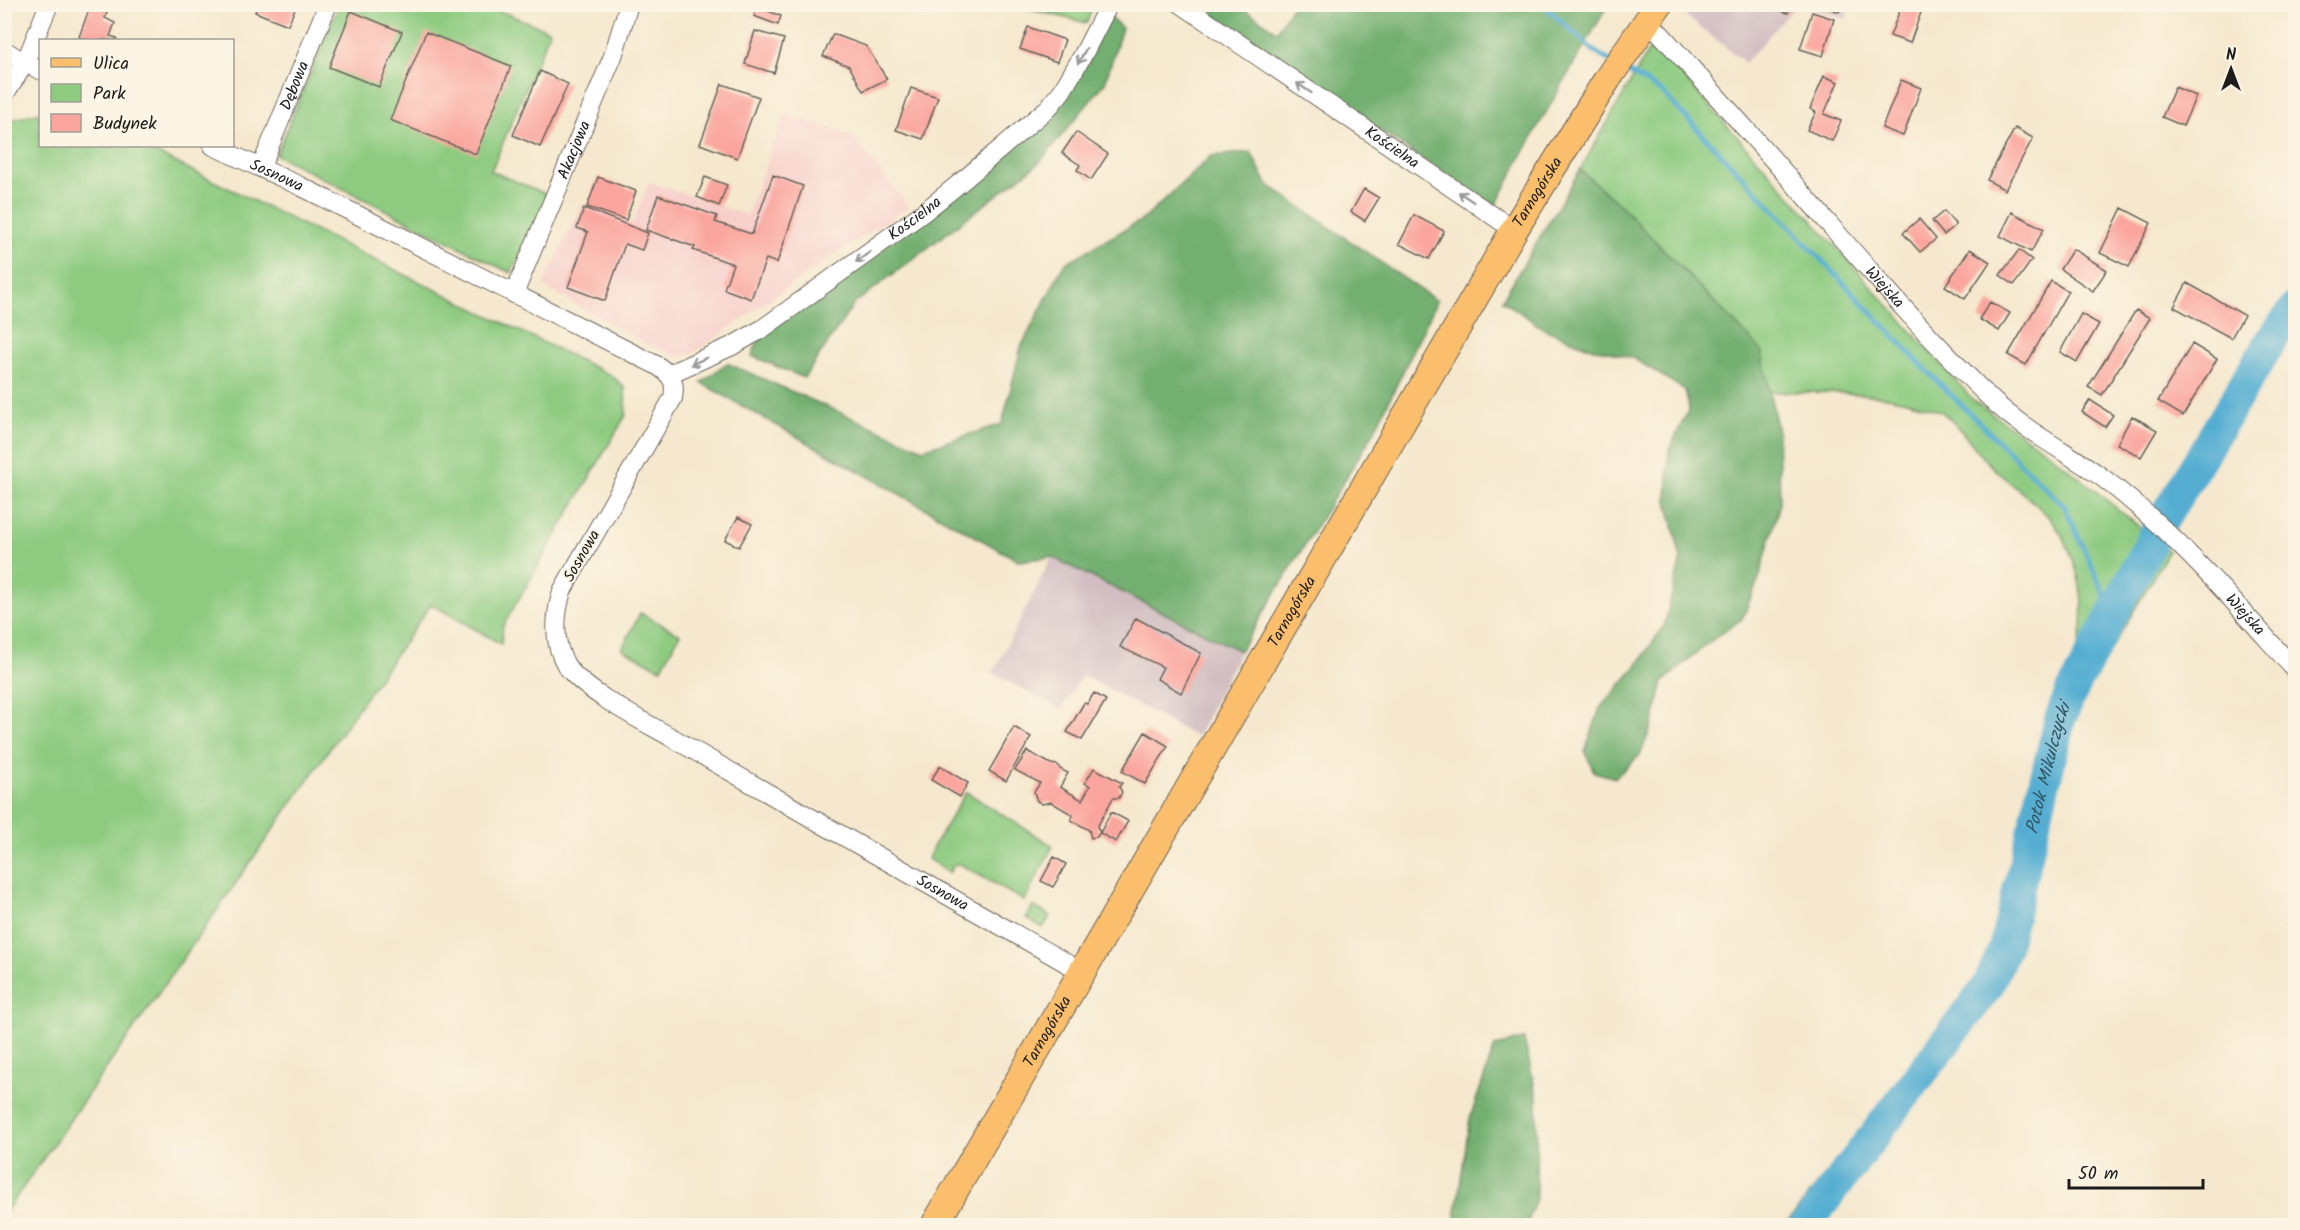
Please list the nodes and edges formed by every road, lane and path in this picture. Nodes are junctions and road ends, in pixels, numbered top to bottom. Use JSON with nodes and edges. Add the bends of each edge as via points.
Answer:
{"nodes":[{"id":1,"x":49,"y":4,"type":"edge"},
{"id":2,"x":328,"y":4,"type":"edge"},
{"id":3,"x":628,"y":4,"type":"edge"},
{"id":4,"x":1109,"y":4,"type":"edge"},
{"id":5,"x":1181,"y":4,"type":"edge"},
{"id":6,"x":1653,"y":12,"type":"edge"},
{"id":7,"x":40,"y":39,"type":"edge"},
{"id":8,"x":39,"y":43,"type":"edge"},
{"id":9,"x":4,"y":50,"type":"edge"},
{"id":10,"x":33,"y":67,"type":"edge"},
{"id":11,"x":4,"y":95,"type":"edge"},
{"id":12,"x":215,"y":147,"type":"edge"},
{"id":13,"x":261,"y":166,"type":"junction"},
{"id":14,"x":1514,"y":230,"type":"junction"},
{"id":15,"x":514,"y":294,"type":"junction"},
{"id":16,"x":669,"y":374,"type":"junction"},
{"id":17,"x":2295,"y":671,"type":"edge"},
{"id":18,"x":1082,"y":972,"type":"junction"},
{"id":19,"x":934,"y":1226,"type":"edge"}],
"edges":[{"from":1,"to":7,"type":"street"},
{"from":2,"to":13,"type":"street","name":"Dębowa"},
{"from":3,"to":15,"type":"street","name":"Akacjowa","via":[[609,66]]},
{"from":4,"to":16,"type":"street","name":"Kościelna","one_way":true,"via":[[1055,99],[966,178],[762,329]]},
{"from":14,"to":5,"type":"street","name":"Kościelna","one_way":true},
{"from":6,"to":14,"type":"main road","name":"Tarnogórska"},
{"from":6,"to":17,"type":"street","name":"Wiejska","via":[[1726,105],[1939,348],[2020,423],[2103,479],[2169,535]]},
{"from":8,"to":10,"type":"street"},
{"from":9,"to":10,"type":"street"},
{"from":10,"to":11,"type":"street"},
{"from":12,"to":13,"type":"street","name":"Sosnowa"},
{"from":13,"to":15,"type":"street","name":"Sosnowa"},
{"from":14,"to":18,"type":"main road","name":"Tarnogórska"},
{"from":15,"to":16,"type":"street","name":"Sosnowa"},
{"from":16,"to":18,"type":"street","name":"Sosnowa","via":[[675,387],[673,398],[562,591],[555,615],[566,665],[587,687]]},
{"from":18,"to":19,"type":"main road","name":"Tarnogórska"}]}
